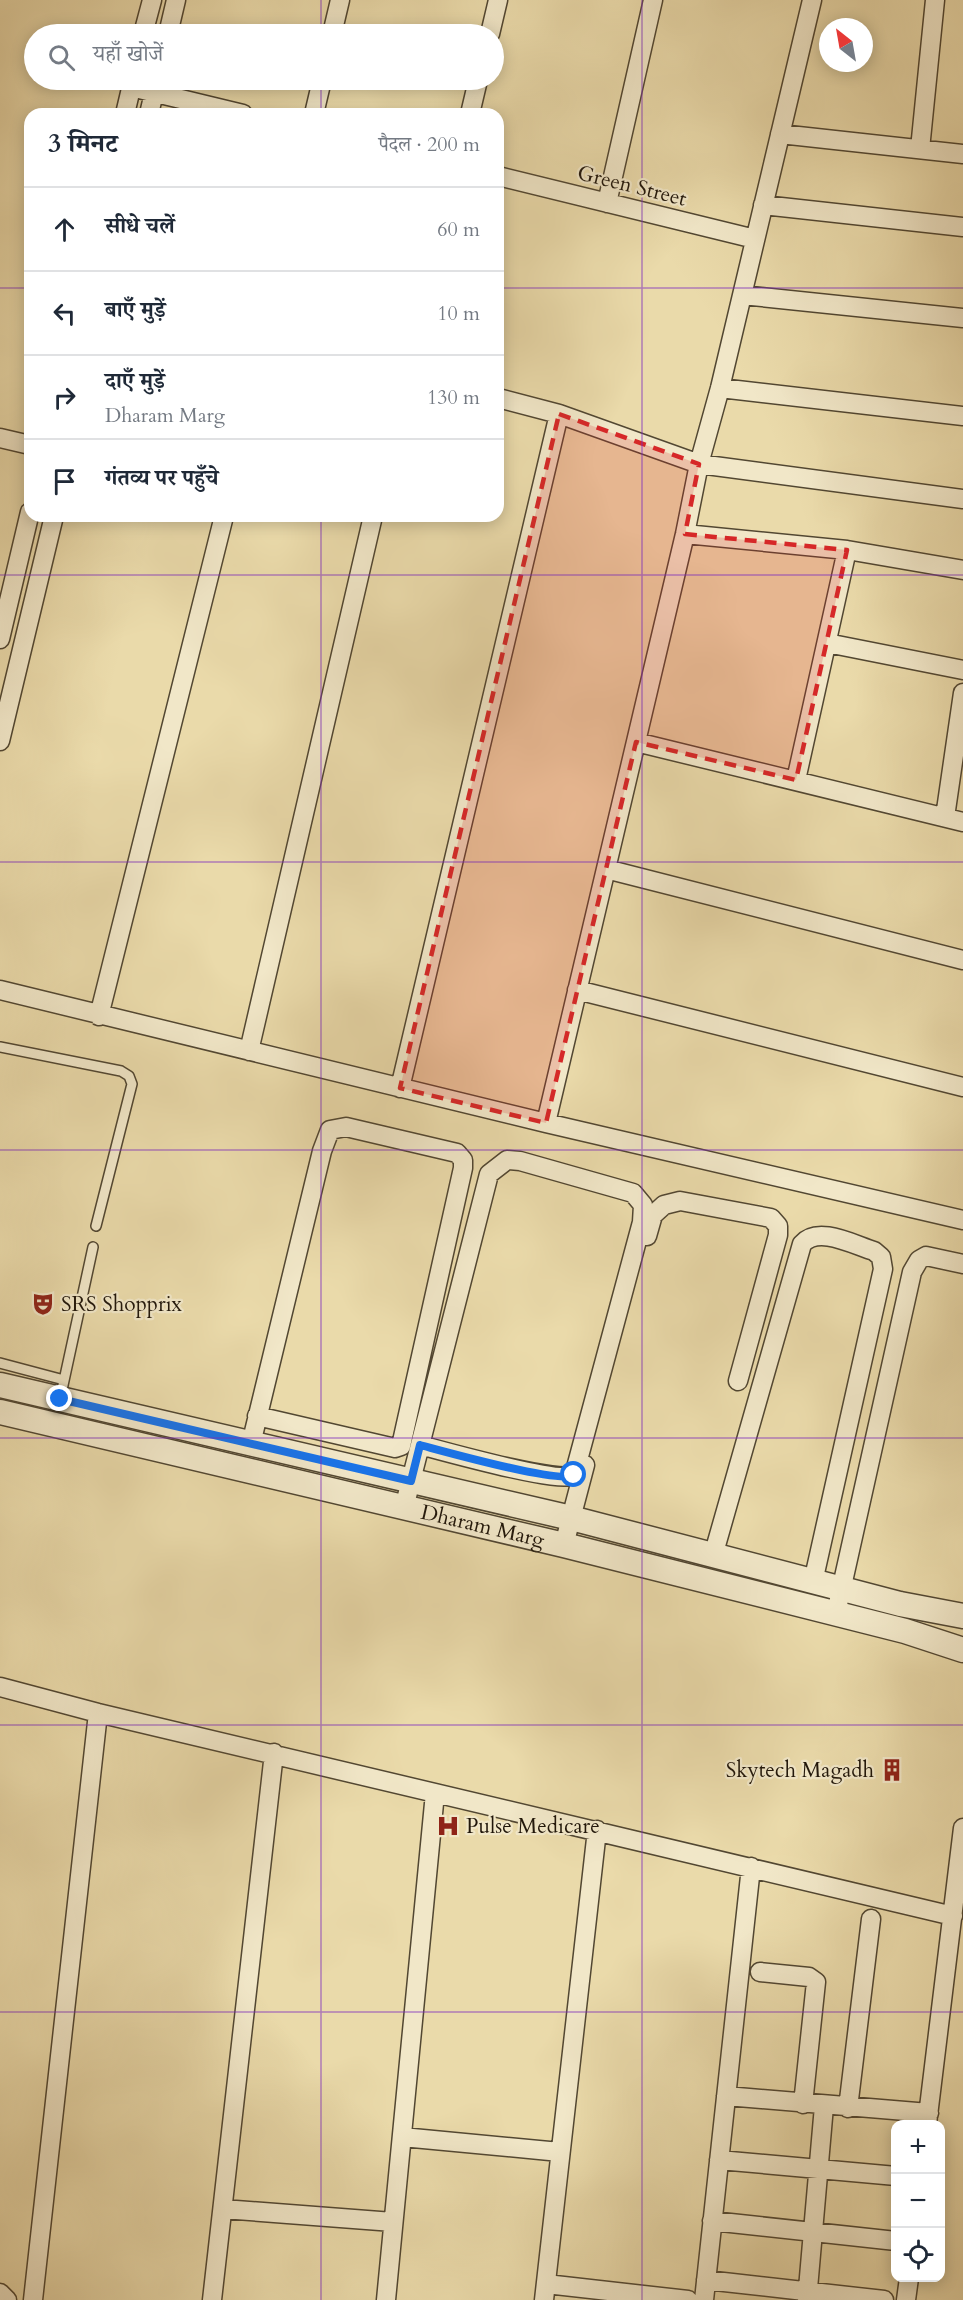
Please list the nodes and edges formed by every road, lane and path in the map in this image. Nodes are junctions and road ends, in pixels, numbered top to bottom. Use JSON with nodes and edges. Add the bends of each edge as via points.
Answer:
{"nodes":[{"id":1,"x":152,"y":0,"type":"edge"},
{"id":2,"x":176,"y":0,"type":"edge"},
{"id":3,"x":340,"y":0,"type":"edge"},
{"id":4,"x":498,"y":0,"type":"edge"},
{"id":5,"x":653,"y":0,"type":"edge"},
{"id":6,"x":812,"y":0,"type":"edge"},
{"id":7,"x":935,"y":0,"type":"edge"},
{"id":8,"x":146,"y":24,"type":"edge"},
{"id":9,"x":170,"y":24,"type":"edge"},
{"id":10,"x":334,"y":24,"type":"edge"},
{"id":11,"x":492,"y":24,"type":"edge"},
{"id":12,"x":130,"y":90,"type":"edge"},
{"id":13,"x":155,"y":90,"type":"edge"},
{"id":14,"x":168,"y":90,"type":"edge"},
{"id":15,"x":320,"y":90,"type":"edge"},
{"id":16,"x":476,"y":90,"type":"edge"},
{"id":17,"x":126,"y":108,"type":"edge"},
{"id":18,"x":150,"y":108,"type":"edge"},
{"id":19,"x":224,"y":108,"type":"edge"},
{"id":20,"x":315,"y":108,"type":"edge"},
{"id":21,"x":471,"y":108,"type":"edge"},
{"id":22,"x":780,"y":134,"type":"junction"},
{"id":23,"x":920,"y":149,"type":"junction"},
{"id":24,"x":963,"y":154,"type":"edge"},
{"id":25,"x":504,"y":177,"type":"edge"},
{"id":26,"x":607,"y":203,"type":"junction"},
{"id":27,"x":763,"y":205,"type":"junction"},
{"id":28,"x":963,"y":227,"type":"edge"},
{"id":29,"x":755,"y":239,"type":"junction"},
{"id":30,"x":742,"y":295,"type":"junction"},
{"id":31,"x":963,"y":318,"type":"edge"},
{"id":32,"x":720,"y":388,"type":"junction"},
{"id":33,"x":504,"y":400,"type":"edge"},
{"id":34,"x":559,"y":414,"type":"junction"},
{"id":35,"x":963,"y":416,"type":"edge"},
{"id":36,"x":0,"y":438,"type":"edge"},
{"id":37,"x":24,"y":444,"type":"edge"},
{"id":38,"x":699,"y":464,"type":"junction"},
{"id":39,"x":963,"y":499,"type":"edge"},
{"id":40,"x":28,"y":522,"type":"edge"},
{"id":41,"x":53,"y":522,"type":"edge"},
{"id":42,"x":222,"y":522,"type":"edge"},
{"id":43,"x":372,"y":522,"type":"edge"},
{"id":44,"x":686,"y":534,"type":"junction"},
{"id":45,"x":847,"y":550,"type":"junction"},
{"id":46,"x":963,"y":570,"type":"edge"},
{"id":47,"x":0,"y":641,"type":"edge"},
{"id":48,"x":826,"y":643,"type":"junction"},
{"id":49,"x":22,"y":648,"type":"junction"},
{"id":50,"x":963,"y":670,"type":"edge"},
{"id":51,"x":963,"y":693,"type":"edge"},
{"id":52,"x":0,"y":741,"type":"edge"},
{"id":53,"x":636,"y":742,"type":"junction"},
{"id":54,"x":796,"y":780,"type":"junction"},
{"id":55,"x":954,"y":820,"type":"edge"},
{"id":56,"x":606,"y":869,"type":"junction"},
{"id":57,"x":963,"y":960,"type":"edge"},
{"id":58,"x":0,"y":990,"type":"edge"},
{"id":59,"x":577,"y":990,"type":"junction"},
{"id":60,"x":99,"y":1016,"type":"junction"},
{"id":61,"x":0,"y":1047,"type":"edge"},
{"id":62,"x":249,"y":1051,"type":"junction"},
{"id":63,"x":963,"y":1087,"type":"edge"},
{"id":64,"x":400,"y":1088,"type":"junction"},
{"id":65,"x":546,"y":1124,"type":"junction"},
{"id":66,"x":963,"y":1220,"type":"edge"},
{"id":67,"x":96,"y":1226,"type":"dead end"},
{"id":68,"x":93,"y":1248,"type":"dead end"},
{"id":69,"x":963,"y":1264,"type":"edge"},
{"id":70,"x":0,"y":1363,"type":"edge"},
{"id":71,"x":738,"y":1381,"type":"dead end"},
{"id":72,"x":0,"y":1385,"type":"edge"},
{"id":73,"x":62,"y":1389,"type":"junction"},
{"id":74,"x":0,"y":1412,"type":"edge"},
{"id":75,"x":257,"y":1416,"type":"junction"},
{"id":76,"x":251,"y":1444,"type":"junction"},
{"id":77,"x":420,"y":1445,"type":"junction"},
{"id":78,"x":290,"y":1453,"type":"junction"},
{"id":79,"x":286,"y":1478,"type":"junction"},
{"id":80,"x":411,"y":1481,"type":"junction"},
{"id":81,"x":404,"y":1508,"type":"junction"},
{"id":82,"x":571,"y":1518,"type":"junction"},
{"id":83,"x":564,"y":1545,"type":"junction"},
{"id":84,"x":712,"y":1556,"type":"junction"},
{"id":85,"x":813,"y":1582,"type":"junction"},
{"id":86,"x":841,"y":1589,"type":"junction"},
{"id":87,"x":836,"y":1613,"type":"junction"},
{"id":88,"x":963,"y":1616,"type":"edge"},
{"id":89,"x":963,"y":1650,"type":"edge"},
{"id":90,"x":0,"y":1687,"type":"edge"},
{"id":91,"x":98,"y":1713,"type":"junction"},
{"id":92,"x":274,"y":1753,"type":"junction"},
{"id":93,"x":435,"y":1793,"type":"junction"},
{"id":94,"x":963,"y":1828,"type":"edge"},
{"id":95,"x":597,"y":1830,"type":"junction"},
{"id":96,"x":751,"y":1867,"type":"junction"},
{"id":97,"x":953,"y":1916,"type":"junction"},
{"id":98,"x":870,"y":1919,"type":"dead end"},
{"id":99,"x":760,"y":1972,"type":"dead end"},
{"id":100,"x":726,"y":2096,"type":"junction"},
{"id":101,"x":803,"y":2104,"type":"junction"},
{"id":102,"x":824,"y":2106,"type":"junction"},
{"id":103,"x":848,"y":2108,"type":"junction"},
{"id":104,"x":928,"y":2119,"type":"edge"},
{"id":105,"x":402,"y":2137,"type":"junction"},
{"id":106,"x":560,"y":2152,"type":"junction"},
{"id":107,"x":719,"y":2160,"type":"junction"},
{"id":108,"x":818,"y":2171,"type":"junction"},
{"id":109,"x":891,"y":2176,"type":"edge"},
{"id":110,"x":223,"y":2209,"type":"junction"},
{"id":111,"x":712,"y":2221,"type":"junction"},
{"id":112,"x":393,"y":2222,"type":"junction"},
{"id":113,"x":812,"y":2234,"type":"junction"},
{"id":114,"x":891,"y":2241,"type":"edge"},
{"id":115,"x":706,"y":2280,"type":"junction"},
{"id":116,"x":908,"y":2282,"type":"edge"},
{"id":117,"x":545,"y":2292,"type":"edge"},
{"id":118,"x":0,"y":2293,"type":"edge"},
{"id":119,"x":807,"y":2297,"type":"edge"},
{"id":120,"x":7,"y":2300,"type":"edge"},
{"id":121,"x":33,"y":2300,"type":"edge"},
{"id":122,"x":212,"y":2300,"type":"edge"},
{"id":123,"x":386,"y":2300,"type":"edge"},
{"id":124,"x":688,"y":2300,"type":"edge"},
{"id":125,"x":704,"y":2300,"type":"edge"},
{"id":126,"x":884,"y":2300,"type":"edge"},
{"id":127,"x":906,"y":2300,"type":"edge"}],
"edges":[{"from":1,"to":8,"type":"street"},
{"from":2,"to":9,"type":"street"},
{"from":3,"to":10,"type":"street"},
{"from":4,"to":11,"type":"street"},
{"from":5,"to":26,"type":"street"},
{"from":6,"to":22,"type":"street"},
{"from":7,"to":23,"type":"street"},
{"from":12,"to":17,"type":"street"},
{"from":13,"to":18,"type":"street"},
{"from":14,"to":19,"type":"street"},
{"from":15,"to":20,"type":"street"},
{"from":16,"to":21,"type":"street"},
{"from":22,"to":23,"type":"street"},
{"from":22,"to":27,"type":"street"},
{"from":23,"to":24,"type":"street"},
{"from":25,"to":26,"type":"street","name":"Green Street"},
{"from":26,"to":29,"type":"street","name":"Green Street"},
{"from":27,"to":28,"type":"street"},
{"from":27,"to":29,"type":"street"},
{"from":29,"to":30,"type":"street"},
{"from":30,"to":31,"type":"street"},
{"from":30,"to":32,"type":"street"},
{"from":32,"to":35,"type":"street"},
{"from":32,"to":38,"type":"street"},
{"from":33,"to":34,"type":"street"},
{"from":34,"to":38,"type":"street"},
{"from":34,"to":64,"type":"street"},
{"from":36,"to":37,"type":"street"},
{"from":38,"to":39,"type":"street"},
{"from":38,"to":44,"type":"street"},
{"from":40,"to":47,"type":"street"},
{"from":41,"to":49,"type":"street"},
{"from":42,"to":60,"type":"street"},
{"from":43,"to":62,"type":"street"},
{"from":44,"to":45,"type":"street"},
{"from":44,"to":53,"type":"street"},
{"from":45,"to":46,"type":"street"},
{"from":45,"to":48,"type":"street"},
{"from":47,"to":49,"type":"street"},
{"from":48,"to":50,"type":"street"},
{"from":48,"to":54,"type":"street"},
{"from":49,"to":52,"type":"street"},
{"from":51,"to":55,"type":"street"},
{"from":53,"to":54,"type":"street"},
{"from":53,"to":56,"type":"street"},
{"from":54,"to":55,"type":"street"},
{"from":56,"to":57,"type":"street"},
{"from":56,"to":59,"type":"street"},
{"from":58,"to":60,"type":"street"},
{"from":59,"to":63,"type":"street"},
{"from":59,"to":65,"type":"street"},
{"from":60,"to":62,"type":"street"},
{"from":61,"to":67,"type":"lane","via":[[121,1071],[129,1076],[132,1084]]},
{"from":62,"to":64,"type":"street"},
{"from":64,"to":65,"type":"street"},
{"from":65,"to":66,"type":"street"},
{"from":68,"to":73,"type":"lane"},
{"from":69,"to":86,"type":"street","via":[[926,1256],[912,1272]]},
{"from":70,"to":73,"type":"lane"},
{"from":71,"to":82,"type":"street","via":[[778,1226],[771,1218],[680,1201],[664,1205],[653,1215]]},
{"from":72,"to":73,"type":"street","name":"Dharam Marg"},
{"from":73,"to":76,"type":"street","name":"Dharam Marg"},
{"from":74,"to":79,"type":"street","name":"Dharam Marg"},
{"from":75,"to":75,"type":"street","via":[[330,1130],[345,1127],[457,1153],[463,1168],[401,1446],[395,1448]]},
{"from":75,"to":76,"type":"street"},
{"from":76,"to":78,"type":"street","name":"Dharam Marg"},
{"from":77,"to":77,"type":"street","via":[[489,1174],[507,1160],[520,1161],[633,1193],[643,1205],[642,1222],[574,1475],[569,1478],[542,1474]]},
{"from":77,"to":80,"type":"street"},
{"from":78,"to":79,"type":"street"},
{"from":78,"to":80,"type":"street","name":"Dharam Marg"},
{"from":79,"to":81,"type":"street","name":"Dharam Marg"},
{"from":80,"to":81,"type":"street"},
{"from":80,"to":82,"type":"street","name":"Dharam Marg"},
{"from":81,"to":83,"type":"street","name":"Dharam Marg"},
{"from":82,"to":83,"type":"street"},
{"from":82,"to":84,"type":"street","name":"Dharam Marg"},
{"from":83,"to":87,"type":"street","name":"Dharam Marg"},
{"from":84,"to":85,"type":"street","name":"Dharam Marg"},
{"from":84,"to":85,"type":"street","via":[[802,1244],[808,1237],[819,1235],[874,1251],[880,1257],[882,1269]]},
{"from":85,"to":86,"type":"street","name":"Dharam Marg"},
{"from":86,"to":87,"type":"street"},
{"from":86,"to":88,"type":"street","name":"Dharam Marg"},
{"from":87,"to":89,"type":"street","name":"Dharam Marg"},
{"from":90,"to":91,"type":"street"},
{"from":91,"to":92,"type":"street"},
{"from":91,"to":121,"type":"street"},
{"from":92,"to":93,"type":"street"},
{"from":92,"to":110,"type":"street"},
{"from":93,"to":95,"type":"street"},
{"from":93,"to":105,"type":"street"},
{"from":94,"to":97,"type":"street"},
{"from":95,"to":96,"type":"street"},
{"from":95,"to":106,"type":"street"},
{"from":96,"to":97,"type":"street"},
{"from":96,"to":100,"type":"street"},
{"from":97,"to":104,"type":"street"},
{"from":98,"to":103,"type":"street"},
{"from":99,"to":101,"type":"street","via":[[810,1977],[816,1982]]},
{"from":100,"to":101,"type":"street"},
{"from":100,"to":107,"type":"street"},
{"from":101,"to":102,"type":"street"},
{"from":102,"to":103,"type":"street"},
{"from":102,"to":108,"type":"street"},
{"from":103,"to":104,"type":"street"},
{"from":105,"to":106,"type":"street"},
{"from":105,"to":112,"type":"street"},
{"from":106,"to":117,"type":"street"},
{"from":107,"to":108,"type":"street"},
{"from":107,"to":111,"type":"street"},
{"from":108,"to":109,"type":"street"},
{"from":108,"to":113,"type":"street"},
{"from":110,"to":112,"type":"street"},
{"from":110,"to":122,"type":"street"},
{"from":111,"to":113,"type":"street"},
{"from":111,"to":115,"type":"street"},
{"from":112,"to":123,"type":"street"},
{"from":113,"to":114,"type":"street"},
{"from":113,"to":119,"type":"street"},
{"from":115,"to":119,"type":"street"},
{"from":115,"to":125,"type":"street"},
{"from":116,"to":127,"type":"street"},
{"from":117,"to":124,"type":"street"},
{"from":118,"to":120,"type":"street"},
{"from":119,"to":126,"type":"street"}]}
